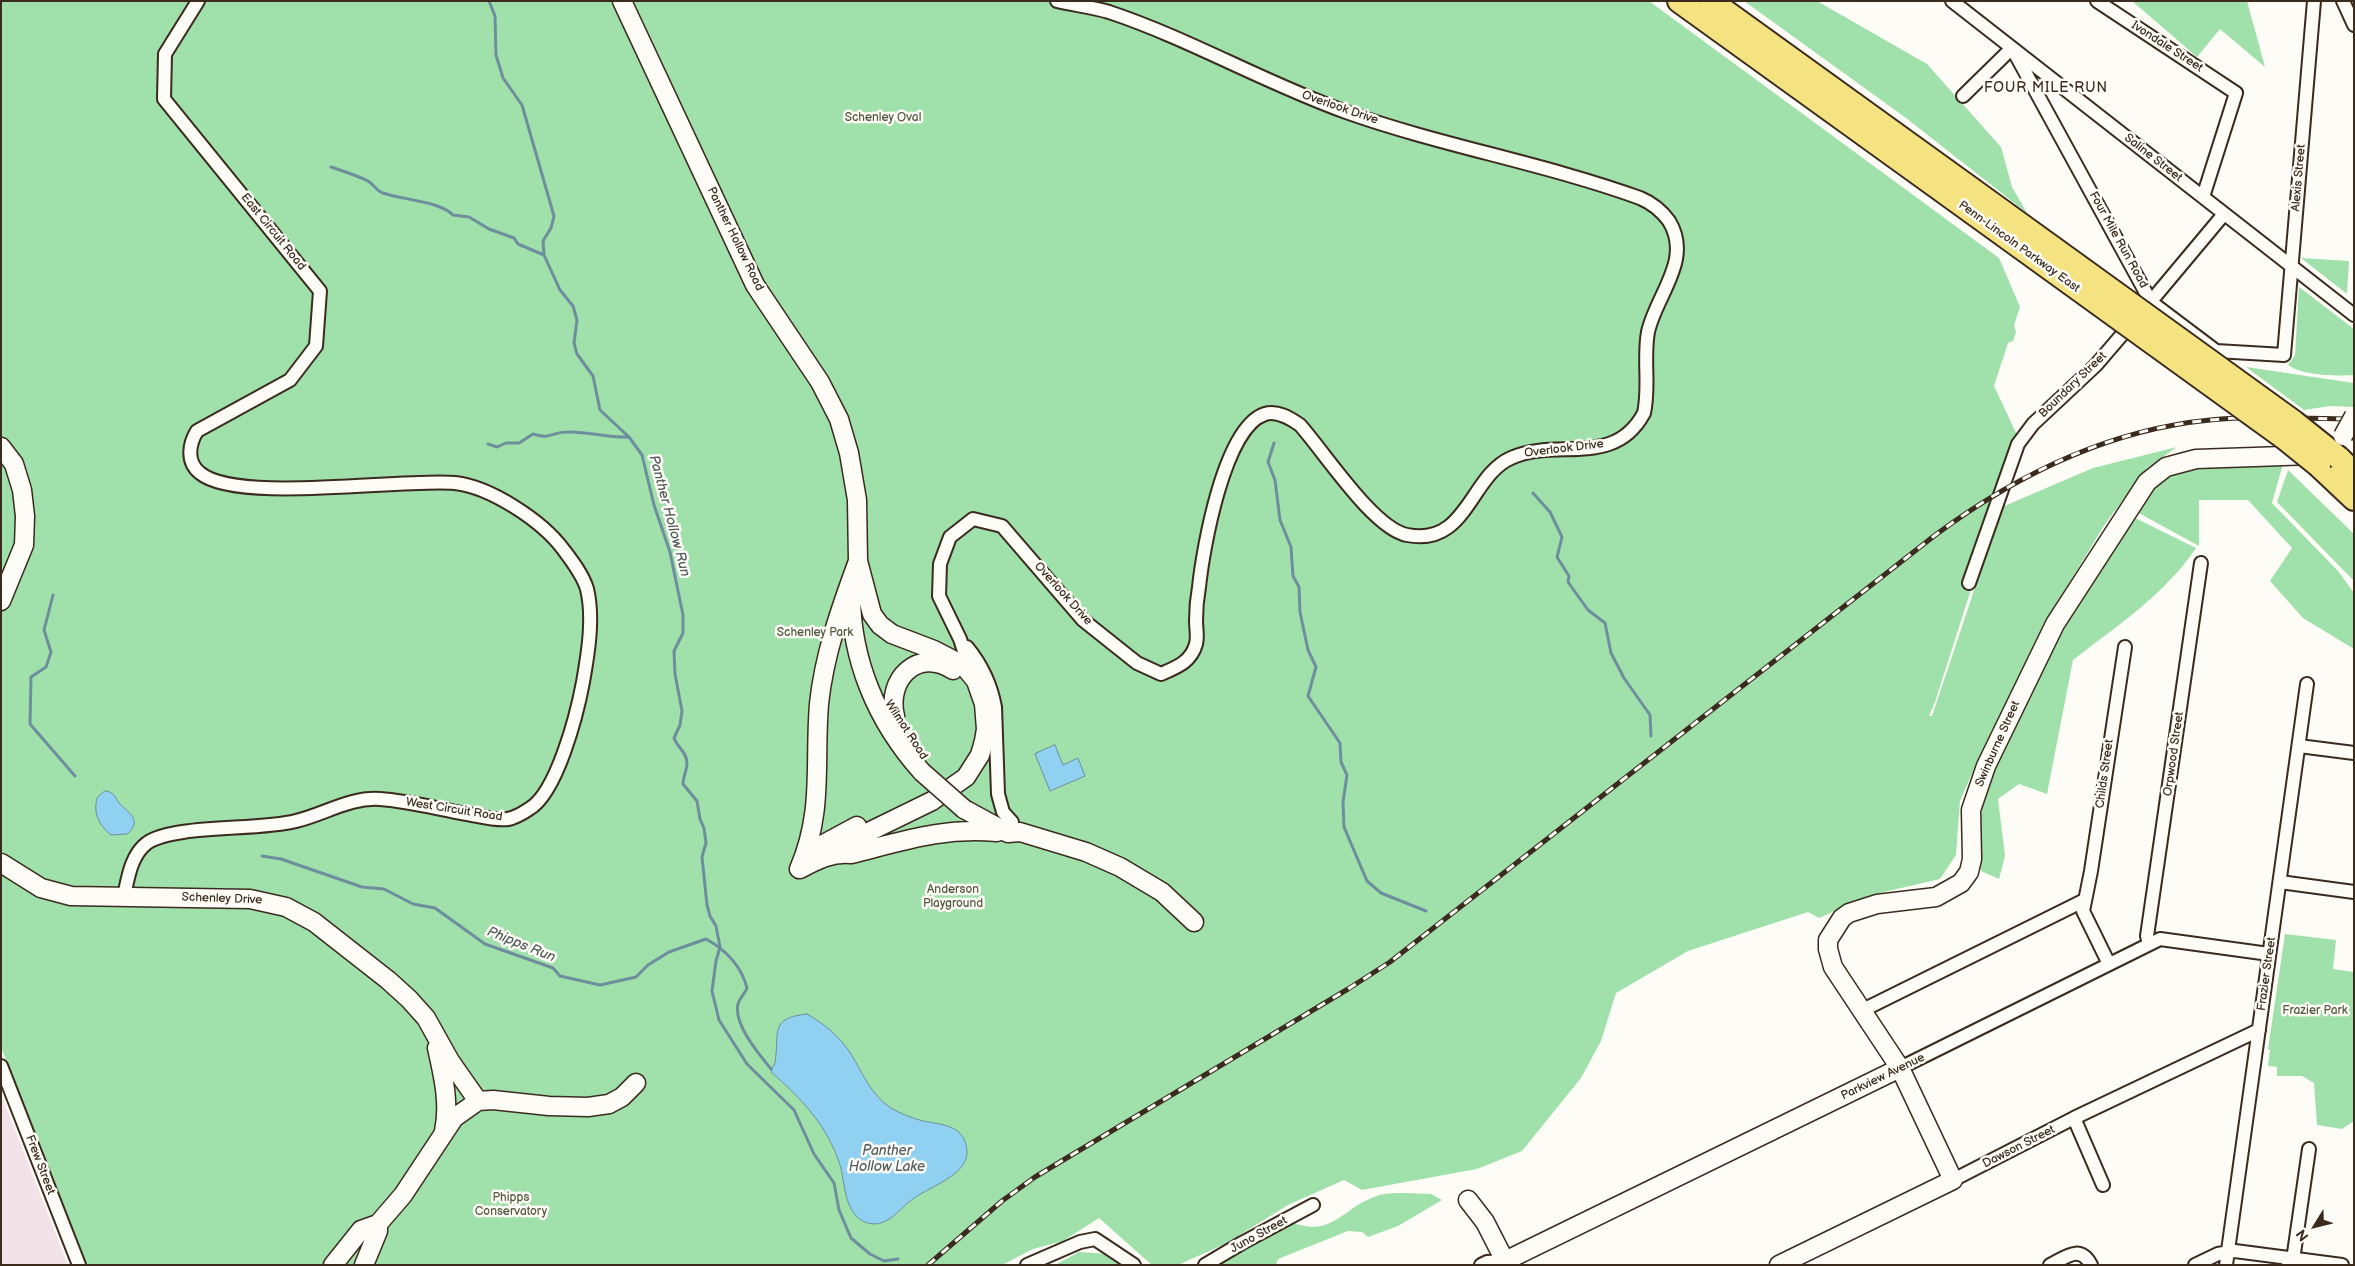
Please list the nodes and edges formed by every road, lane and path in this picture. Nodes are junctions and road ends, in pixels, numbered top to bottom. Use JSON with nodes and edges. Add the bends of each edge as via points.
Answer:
{"nodes":[{"id":1,"x":198,"y":1,"type":"edge"},
{"id":2,"x":622,"y":1,"type":"edge"},
{"id":3,"x":1057,"y":1,"type":"edge"},
{"id":4,"x":1679,"y":1,"type":"edge"},
{"id":5,"x":1711,"y":1,"type":"edge"},
{"id":6,"x":1952,"y":1,"type":"edge"},
{"id":7,"x":2097,"y":1,"type":"edge"},
{"id":8,"x":2343,"y":1,"type":"edge"},
{"id":9,"x":2317,"y":2,"type":"edge"},
{"id":10,"x":2354,"y":25,"type":"edge"},
{"id":11,"x":2012,"y":48,"type":"junction"},
{"id":12,"x":1963,"y":96,"type":"dead end"},
{"id":13,"x":1960,"y":193,"type":"junction"},
{"id":14,"x":2203,"y":197,"type":"junction"},
{"id":15,"x":2224,"y":214,"type":"junction"},
{"id":16,"x":2292,"y":268,"type":"junction"},
{"id":17,"x":2150,"y":302,"type":"junction"},
{"id":18,"x":2354,"y":316,"type":"edge"},
{"id":19,"x":2284,"y":355,"type":"joint"},
{"id":20,"x":2354,"y":416,"type":"edge"},
{"id":21,"x":197,"y":432,"type":"joint"},
{"id":22,"x":1,"y":447,"type":"edge"},
{"id":23,"x":2337,"y":466,"type":"edge"},
{"id":24,"x":2354,"y":499,"type":"edge"},
{"id":25,"x":2201,"y":564,"type":"dead end"},
{"id":26,"x":858,"y":580,"type":"junction"},
{"id":27,"x":1969,"y":583,"type":"dead end"},
{"id":28,"x":1,"y":602,"type":"edge"},
{"id":29,"x":960,"y":639,"type":"junction"},
{"id":30,"x":2125,"y":647,"type":"dead end"},
{"id":31,"x":970,"y":670,"type":"junction"},
{"id":32,"x":2307,"y":684,"type":"dead end"},
{"id":33,"x":895,"y":716,"type":"junction"},
{"id":34,"x":2299,"y":746,"type":"junction"},
{"id":35,"x":2354,"y":753,"type":"edge"},
{"id":36,"x":926,"y":769,"type":"junction"},
{"id":37,"x":816,"y":816,"type":"junction"},
{"id":38,"x":1013,"y":829,"type":"junction"},
{"id":39,"x":835,"y":846,"type":"junction"},
{"id":40,"x":1,"y":863,"type":"edge"},
{"id":41,"x":2280,"y":882,"type":"junction"},
{"id":42,"x":2354,"y":892,"type":"edge"},
{"id":43,"x":124,"y":896,"type":"junction"},
{"id":44,"x":2085,"y":900,"type":"junction"},
{"id":45,"x":1194,"y":922,"type":"dead end"},
{"id":46,"x":2149,"y":944,"type":"junction"},
{"id":47,"x":2269,"y":954,"type":"junction"},
{"id":48,"x":2109,"y":964,"type":"junction"},
{"id":49,"x":1861,"y":1010,"type":"junction"},
{"id":50,"x":2259,"y":1030,"type":"junction"},
{"id":51,"x":433,"y":1031,"type":"junction"},
{"id":52,"x":1,"y":1066,"type":"edge"},
{"id":53,"x":1900,"y":1068,"type":"junction"},
{"id":54,"x":636,"y":1083,"type":"dead end"},
{"id":55,"x":478,"y":1101,"type":"junction"},
{"id":56,"x":2074,"y":1118,"type":"junction"},
{"id":57,"x":443,"y":1136,"type":"junction"},
{"id":58,"x":2309,"y":1149,"type":"dead end"},
{"id":59,"x":1953,"y":1180,"type":"junction"},
{"id":60,"x":2103,"y":1185,"type":"dead end"},
{"id":61,"x":1468,"y":1200,"type":"dead end"},
{"id":62,"x":1313,"y":1205,"type":"dead end"},
{"id":63,"x":378,"y":1224,"type":"junction"},
{"id":64,"x":2228,"y":1252,"type":"junction"},
{"id":65,"x":2289,"y":1262,"type":"edge"},
{"id":66,"x":2354,"y":1262,"type":"edge"},
{"id":67,"x":1504,"y":1263,"type":"edge"},
{"id":68,"x":79,"y":1265,"type":"edge"},
{"id":69,"x":333,"y":1265,"type":"edge"},
{"id":70,"x":364,"y":1265,"type":"edge"},
{"id":71,"x":1026,"y":1265,"type":"edge"},
{"id":72,"x":1134,"y":1265,"type":"edge"},
{"id":73,"x":1205,"y":1265,"type":"edge"},
{"id":74,"x":1481,"y":1265,"type":"edge"},
{"id":75,"x":1779,"y":1265,"type":"edge"},
{"id":76,"x":2050,"y":1265,"type":"edge"},
{"id":77,"x":2091,"y":1265,"type":"edge"},
{"id":78,"x":2196,"y":1265,"type":"edge"},
{"id":79,"x":2226,"y":1265,"type":"edge"},
{"id":80,"x":2342,"y":1265,"type":"edge"},
{"id":81,"x":2348,"y":1265,"type":"edge"}],
"edges":[{"from":1,"to":21,"type":"street","name":"East Circuit Road","via":[[165,54],[164,99],[320,291],[316,346],[290,380]]},
{"from":2,"to":26,"type":"main road","name":"Panther Hollow Road","via":[[755,284],[820,382],[839,419],[857,500]]},
{"from":3,"to":29,"type":"street","name":"Overlook Drive","via":[[1114,14],[1175,38],[1280,87],[1348,113],[1596,182],[1652,203],[1675,232],[1678,254],[1648,333],[1644,413],[1632,430],[1610,444],[1596,448],[1525,452],[1510,458],[1496,467],[1454,523],[1432,534],[1415,536],[1395,531],[1375,516],[1300,425],[1289,417],[1264,414],[1248,426],[1230,458],[1208,523],[1199,586],[1197,643],[1186,663],[1161,674],[1137,663],[1083,620],[1002,526],[973,519],[950,537],[940,564],[939,596]]},
{"from":4,"to":13,"type":"highway","name":"Penn-Lincoln Parkway East"},
{"from":5,"to":13,"type":"highway","name":"Penn-Lincoln Parkway East"},
{"from":6,"to":11,"type":"street","name":"Saline Street"},
{"from":7,"to":14,"type":"street","name":"Ivondale Street","via":[[2236,93]]},
{"from":8,"to":10,"type":"street"},
{"from":9,"to":16,"type":"street","name":"Alexis Street"},
{"from":11,"to":12,"type":"street"},
{"from":11,"to":14,"type":"street","name":"Saline Street"},
{"from":11,"to":17,"type":"street","name":"Four Mile Run Road"},
{"from":13,"to":23,"type":"highway","name":"Penn-Lincoln Parkway East","bridge":true,"via":[[2276,432]]},
{"from":14,"to":15,"type":"street","name":"Saline Street"},
{"from":15,"to":16,"type":"street","name":"Saline Street"},
{"from":15,"to":17,"type":"street","name":"Boundary Street"},
{"from":16,"to":18,"type":"street","name":"Saline Street"},
{"from":16,"to":19,"type":"street","name":"Alexis Street"},
{"from":17,"to":19,"type":"street","name":"Four Mile Run Road","via":[[2216,351]]},
{"from":17,"to":27,"type":"street","name":"Boundary Street","via":[[2096,365],[2033,424],[2018,444]]},
{"from":20,"to":49,"type":"main road","name":"Swinburne Street","bridge":true,"via":[[2335,448],[2324,454],[2196,459],[2166,467],[2147,482],[2055,624],[1986,766],[1971,810],[1972,860],[1969,872],[1961,883],[1936,897],[1877,904],[1849,913],[1831,932],[1828,940],[1830,959]]},
{"from":21,"to":43,"type":"street","name":"West Circuit Road","via":[[191,442],[193,466],[200,474],[226,483],[324,488],[456,483],[482,490],[510,504],[557,540],[574,562],[587,588],[587,659],[572,729],[548,789],[532,808],[507,819],[399,801],[360,800],[295,821],[267,826],[168,834],[145,844],[132,863]]},
{"from":22,"to":28,"type":"main road","via":[[14,464],[25,516],[24,545]]},
{"from":23,"to":24,"type":"highway","name":"Penn-Lincoln Parkway East"},
{"from":25,"to":46,"type":"street","name":"Orpwood Street","via":[[2147,936]]},
{"from":26,"to":31,"type":"main road","via":[[880,625],[904,640],[956,660]]},
{"from":26,"to":33,"type":"main road","name":"Wilmot Road","via":[[871,659]]},
{"from":26,"to":36,"type":"main road","name":"Wilmot Road","via":[[854,634],[866,682],[886,725],[909,758]]},
{"from":26,"to":37,"type":"main road","via":[[823,671]]},
{"from":29,"to":31,"type":"street","name":"Overlook Drive"},
{"from":29,"to":38,"type":"street","name":"Overlook Drive","via":[[993,694],[998,794]]},
{"from":30,"to":44,"type":"street","name":"Childs Street"},
{"from":31,"to":39,"type":"main road","via":[[981,693],[986,718],[984,741],[966,777],[946,794]]},
{"from":32,"to":34,"type":"street","name":"Frazier Street"},
{"from":33,"to":36,"type":"main road","name":"Wilmot Road"},
{"from":33,"to":39,"type":"main road","via":[[892,704],[894,691],[905,672],[928,662],[948,666],[963,679],[973,699],[976,735],[956,774]]},
{"from":34,"to":35,"type":"street"},
{"from":34,"to":41,"type":"street","name":"Frazier Street"},
{"from":36,"to":38,"type":"main road","name":"Wilmot Road","via":[[968,805]]},
{"from":37,"to":39,"type":"main road"},
{"from":37,"to":39,"type":"main road","via":[[805,854]]},
{"from":38,"to":39,"type":"main road","via":[[937,832],[851,854]]},
{"from":38,"to":45,"type":"main road","name":"Wilmot Road","via":[[1086,852],[1127,870],[1162,892]]},
{"from":40,"to":43,"type":"main road","name":"Schenley Drive","via":[[26,881],[58,894],[85,898]]},
{"from":41,"to":42,"type":"street"},
{"from":41,"to":47,"type":"street","name":"Frazier Street"},
{"from":43,"to":51,"type":"main road","name":"Schenley Drive","via":[[250,898],[286,907],[320,926],[388,980],[418,1008]]},
{"from":44,"to":48,"type":"street","name":"Childs Street","via":[[2083,911]]},
{"from":44,"to":49,"type":"street"},
{"from":46,"to":47,"type":"street","name":"Parkview Avenue","via":[[2160,939]]},
{"from":46,"to":48,"type":"street","name":"Parkview Avenue"},
{"from":47,"to":50,"type":"street","name":"Frazier Street"},
{"from":48,"to":53,"type":"street","name":"Parkview Avenue"},
{"from":49,"to":53,"type":"main road","name":"Swinburne Street"},
{"from":50,"to":56,"type":"street","name":"Dawson Street"},
{"from":50,"to":64,"type":"street","name":"Frazier Street"},
{"from":51,"to":55,"type":"main road","name":"Schenley Drive"},
{"from":51,"to":57,"type":"main road","name":"Schenley Drive","via":[[446,1085]]},
{"from":52,"to":68,"type":"street","name":"Frew Street"},
{"from":53,"to":59,"type":"main road","name":"Swinburne Street"},
{"from":53,"to":67,"type":"main road","name":"Parkview Avenue"},
{"from":54,"to":55,"type":"main road","via":[[622,1098],[588,1107]]},
{"from":55,"to":57,"type":"main road","name":"Schenley Drive","via":[[454,1118]]},
{"from":56,"to":59,"type":"street","name":"Dawson Street"},
{"from":56,"to":60,"type":"street"},
{"from":57,"to":63,"type":"main road","name":"Schenley Drive"},
{"from":58,"to":65,"type":"street","via":[[2294,1253]]},
{"from":59,"to":75,"type":"main road","name":"Dawson Street"},
{"from":61,"to":67,"type":"main road","via":[[1485,1222]]},
{"from":62,"to":73,"type":"street","name":"Juno Street"},
{"from":63,"to":69,"type":"main road","name":"Schenley Drive","via":[[361,1230]]},
{"from":63,"to":70,"type":"main road","name":"Schenley Drive"},
{"from":64,"to":65,"type":"street"},
{"from":64,"to":78,"type":"street"},
{"from":64,"to":79,"type":"street","name":"Frazier Street"},
{"from":65,"to":80,"type":"street"},
{"from":66,"to":81,"type":"street"},
{"from":67,"to":74,"type":"street","name":"Parkview Avenue"},
{"from":71,"to":72,"type":"street","via":[[1095,1239]]},
{"from":76,"to":77,"type":"street","via":[[2081,1253]]}]}
